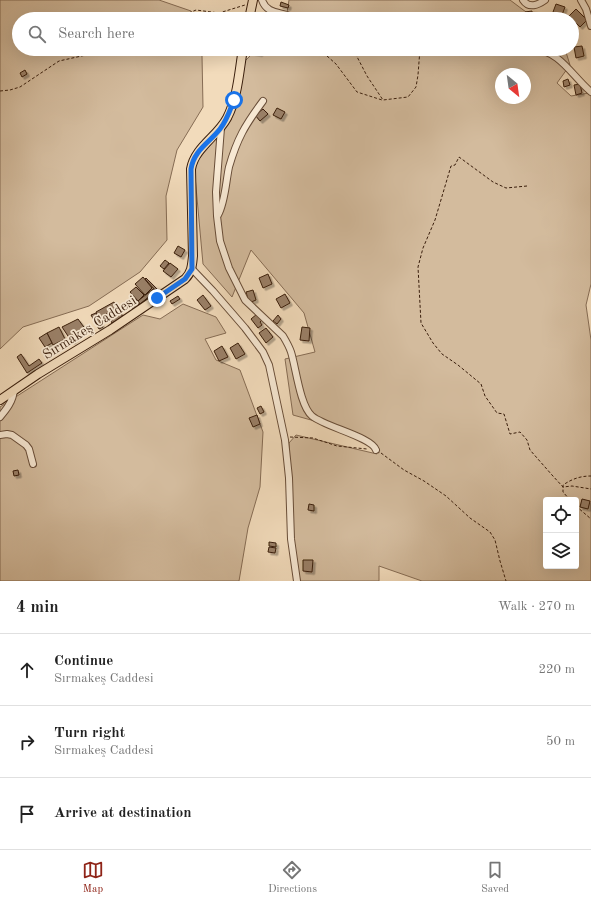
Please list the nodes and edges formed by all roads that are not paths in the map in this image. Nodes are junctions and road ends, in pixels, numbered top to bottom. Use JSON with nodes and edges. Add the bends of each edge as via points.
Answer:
{"nodes":[{"id":1,"x":262,"y":0,"type":"edge"},
{"id":2,"x":523,"y":0,"type":"edge"},
{"id":3,"x":545,"y":0,"type":"edge"},
{"id":4,"x":581,"y":0,"type":"edge"},
{"id":5,"x":253,"y":1,"type":"edge"},
{"id":6,"x":251,"y":12,"type":"edge"},
{"id":7,"x":276,"y":12,"type":"edge"},
{"id":8,"x":591,"y":26,"type":"edge"},
{"id":9,"x":242,"y":56,"type":"edge"},
{"id":10,"x":556,"y":56,"type":"edge"},
{"id":11,"x":591,"y":92,"type":"edge"},
{"id":12,"x":262,"y":101,"type":"dead end"},
{"id":13,"x":221,"y":128,"type":"junction"},
{"id":14,"x":217,"y":216,"type":"junction"},
{"id":15,"x":192,"y":269,"type":"junction"},
{"id":16,"x":14,"y":390,"type":"junction"},
{"id":17,"x":0,"y":400,"type":"edge"},
{"id":18,"x":0,"y":417,"type":"edge"},
{"id":19,"x":0,"y":435,"type":"edge"},
{"id":20,"x":376,"y":450,"type":"road end"},
{"id":21,"x":33,"y":464,"type":"dead end"},
{"id":22,"x":297,"y":581,"type":"edge"}],
"edges":[{"from":1,"to":7,"type":"street","via":[[265,8]]},
{"from":2,"to":3,"type":"street","via":[[530,6]]},
{"from":4,"to":8,"type":"street"},
{"from":5,"to":6,"type":"main road"},
{"from":9,"to":13,"type":"main road","via":[[234,100]]},
{"from":10,"to":11,"type":"street"},
{"from":12,"to":14,"type":"street","via":[[238,140],[229,168],[222,206]]},
{"from":13,"to":14,"type":"street","via":[[216,192]]},
{"from":13,"to":15,"type":"main road","via":[[202,146],[192,161]]},
{"from":14,"to":20,"type":"street","via":[[220,241],[244,300],[285,339],[304,401],[311,415],[321,423],[369,442]]},
{"from":15,"to":16,"type":"main road","name":"Sırmakeş Caddesi","via":[[185,279],[110,330]]},
{"from":15,"to":22,"type":"street","via":[[245,328],[266,359],[285,440],[291,539]]},
{"from":16,"to":17,"type":"main road","name":"Sırmakeş Caddesi"},
{"from":16,"to":18,"type":"street","via":[[12,399]]},
{"from":19,"to":21,"type":"street","via":[[12,435],[26,445]]}]}
